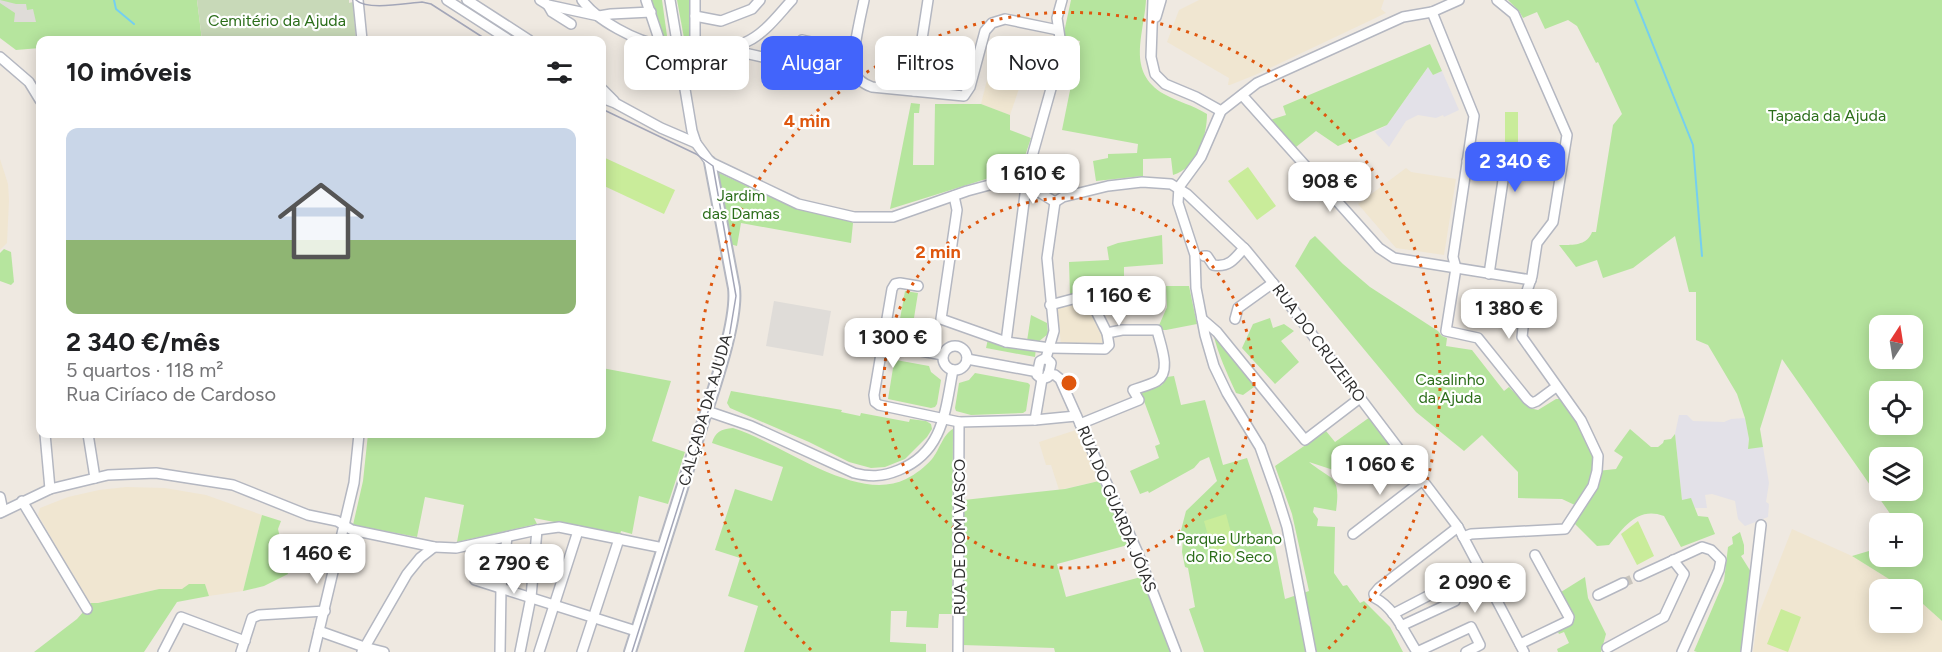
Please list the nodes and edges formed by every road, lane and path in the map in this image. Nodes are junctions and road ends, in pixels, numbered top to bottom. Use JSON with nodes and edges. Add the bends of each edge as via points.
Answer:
{"nodes":[{"id":1,"x":358,"y":0,"type":"edge"},
{"id":2,"x":447,"y":0,"type":"edge"},
{"id":3,"x":467,"y":0,"type":"edge"},
{"id":4,"x":582,"y":0,"type":"edge"},
{"id":5,"x":646,"y":0,"type":"edge"},
{"id":6,"x":670,"y":0,"type":"edge"},
{"id":7,"x":695,"y":0,"type":"edge"},
{"id":8,"x":760,"y":0,"type":"edge"},
{"id":9,"x":792,"y":0,"type":"edge"},
{"id":10,"x":864,"y":0,"type":"edge"},
{"id":11,"x":928,"y":0,"type":"edge"},
{"id":12,"x":1062,"y":0,"type":"edge"},
{"id":13,"x":1153,"y":0,"type":"edge"},
{"id":14,"x":1161,"y":0,"type":"edge"},
{"id":15,"x":1459,"y":0,"type":"edge"},
{"id":16,"x":1497,"y":0,"type":"edge"},
{"id":17,"x":544,"y":3,"type":"edge"},
{"id":18,"x":1446,"y":3,"type":"edge"},
{"id":19,"x":651,"y":12,"type":"junction"},
{"id":20,"x":1432,"y":12,"type":"junction"},
{"id":21,"x":599,"y":16,"type":"junction"},
{"id":22,"x":695,"y":16,"type":"junction"},
{"id":23,"x":571,"y":24,"type":"dead end"},
{"id":24,"x":1153,"y":28,"type":"junction"},
{"id":25,"x":1058,"y":30,"type":"junction"},
{"id":26,"x":362,"y":36,"type":"edge"},
{"id":27,"x":503,"y":36,"type":"edge"},
{"id":28,"x":523,"y":36,"type":"edge"},
{"id":29,"x":634,"y":36,"type":"edge"},
{"id":30,"x":658,"y":36,"type":"edge"},
{"id":31,"x":676,"y":36,"type":"edge"},
{"id":32,"x":695,"y":36,"type":"edge"},
{"id":33,"x":749,"y":40,"type":"edge"},
{"id":34,"x":0,"y":57,"type":"edge"},
{"id":35,"x":36,"y":87,"type":"edge"},
{"id":36,"x":686,"y":90,"type":"edge"},
{"id":37,"x":914,"y":92,"type":"junction"},
{"id":38,"x":606,"y":93,"type":"edge"},
{"id":39,"x":1242,"y":95,"type":"junction"},
{"id":40,"x":606,"y":99,"type":"edge"},
{"id":41,"x":615,"y":102,"type":"junction"},
{"id":42,"x":1221,"y":111,"type":"junction"},
{"id":43,"x":696,"y":143,"type":"junction"},
{"id":44,"x":1467,"y":161,"type":"junction"},
{"id":45,"x":710,"y":162,"type":"junction"},
{"id":46,"x":1026,"y":184,"type":"junction"},
{"id":47,"x":1179,"y":188,"type":"junction"},
{"id":48,"x":954,"y":196,"type":"junction"},
{"id":49,"x":1055,"y":202,"type":"junction"},
{"id":50,"x":1244,"y":248,"type":"junction"},
{"id":51,"x":1204,"y":256,"type":"dead end"},
{"id":52,"x":1456,"y":268,"type":"junction"},
{"id":53,"x":1489,"y":274,"type":"junction"},
{"id":54,"x":1531,"y":280,"type":"junction"},
{"id":55,"x":1273,"y":283,"type":"junction"},
{"id":56,"x":918,"y":286,"type":"dead end"},
{"id":57,"x":1050,"y":305,"type":"junction"},
{"id":58,"x":1202,"y":319,"type":"junction"},
{"id":59,"x":1235,"y":319,"type":"dead end"},
{"id":60,"x":1107,"y":333,"type":"junction"},
{"id":61,"x":1006,"y":342,"type":"junction"},
{"id":62,"x":883,"y":344,"type":"junction"},
{"id":63,"x":1050,"y":348,"type":"junction"},
{"id":64,"x":943,"y":355,"type":"junction"},
{"id":65,"x":967,"y":359,"type":"junction"},
{"id":66,"x":952,"y":370,"type":"junction"},
{"id":67,"x":1043,"y":375,"type":"junction"},
{"id":68,"x":1556,"y":387,"type":"junction"},
{"id":69,"x":1360,"y":398,"type":"junction"},
{"id":70,"x":706,"y":411,"type":"junction"},
{"id":71,"x":943,"y":418,"type":"junction"},
{"id":72,"x":1035,"y":420,"type":"junction"},
{"id":73,"x":1078,"y":420,"type":"junction"},
{"id":74,"x":959,"y":422,"type":"junction"},
{"id":75,"x":45,"y":438,"type":"edge"},
{"id":76,"x":89,"y":438,"type":"edge"},
{"id":77,"x":359,"y":438,"type":"edge"},
{"id":78,"x":95,"y":477,"type":"junction"},
{"id":79,"x":1423,"y":480,"type":"junction"},
{"id":80,"x":50,"y":489,"type":"junction"},
{"id":81,"x":0,"y":497,"type":"edge"},
{"id":82,"x":22,"y":501,"type":"junction"},
{"id":83,"x":1,"y":512,"type":"edge"},
{"id":84,"x":345,"y":524,"type":"junction"},
{"id":85,"x":1761,"y":525,"type":"dead end"},
{"id":86,"x":1458,"y":527,"type":"junction"},
{"id":87,"x":537,"y":530,"type":"junction"},
{"id":88,"x":578,"y":531,"type":"junction"},
{"id":89,"x":1353,"y":534,"type":"dead end"},
{"id":90,"x":507,"y":537,"type":"junction"},
{"id":91,"x":1463,"y":537,"type":"junction"},
{"id":92,"x":619,"y":539,"type":"junction"},
{"id":93,"x":434,"y":547,"type":"junction"},
{"id":94,"x":663,"y":548,"type":"junction"},
{"id":95,"x":1535,"y":555,"type":"dead end"},
{"id":96,"x":472,"y":559,"type":"dead end"},
{"id":97,"x":1673,"y":560,"type":"junction"},
{"id":98,"x":1639,"y":576,"type":"tunnel mouth"},
{"id":99,"x":1623,"y":583,"type":"tunnel mouth"},
{"id":100,"x":501,"y":588,"type":"junction"},
{"id":101,"x":1598,"y":595,"type":"dead end"},
{"id":102,"x":531,"y":597,"type":"junction"},
{"id":103,"x":554,"y":605,"type":"junction"},
{"id":104,"x":87,"y":609,"type":"dead end"},
{"id":105,"x":325,"y":611,"type":"junction"},
{"id":106,"x":1393,"y":614,"type":"junction"},
{"id":107,"x":593,"y":617,"type":"junction"},
{"id":108,"x":1401,"y":626,"type":"junction"},
{"id":109,"x":319,"y":631,"type":"junction"},
{"id":110,"x":636,"y":631,"type":"junction"},
{"id":111,"x":245,"y":641,"type":"junction"},
{"id":112,"x":1522,"y":648,"type":"edge"},
{"id":113,"x":1607,"y":648,"type":"dead end"},
{"id":114,"x":1684,"y":649,"type":"edge"},
{"id":115,"x":363,"y":650,"type":"edge"},
{"id":116,"x":163,"y":652,"type":"edge"},
{"id":117,"x":241,"y":652,"type":"edge"},
{"id":118,"x":314,"y":652,"type":"edge"},
{"id":119,"x":384,"y":652,"type":"edge"},
{"id":120,"x":500,"y":652,"type":"edge"},
{"id":121,"x":520,"y":652,"type":"edge"},
{"id":122,"x":539,"y":652,"type":"edge"},
{"id":123,"x":582,"y":652,"type":"edge"},
{"id":124,"x":630,"y":652,"type":"edge"},
{"id":125,"x":958,"y":652,"type":"edge"},
{"id":126,"x":1176,"y":652,"type":"edge"},
{"id":127,"x":1311,"y":652,"type":"edge"},
{"id":128,"x":1417,"y":652,"type":"edge"},
{"id":129,"x":1466,"y":652,"type":"edge"},
{"id":130,"x":1674,"y":652,"type":"edge"},
{"id":131,"x":1746,"y":652,"type":"edge"}],
"edges":[{"from":1,"to":26,"type":"street"},
{"from":2,"to":27,"type":"street"},
{"from":3,"to":28,"type":"street"},
{"from":4,"to":21,"type":"street"},
{"from":5,"to":19,"type":"street"},
{"from":6,"to":31,"type":"street"},
{"from":7,"to":22,"type":"street"},
{"from":8,"to":22,"type":"street","via":[[752,9],[722,21]]},
{"from":9,"to":33,"type":"street"},
{"from":10,"to":37,"type":"street","via":[[855,74],[872,87]]},
{"from":11,"to":37,"type":"street"},
{"from":12,"to":25,"type":"street"},
{"from":13,"to":24,"type":"street"},
{"from":14,"to":24,"type":"street"},
{"from":15,"to":18,"type":"street"},
{"from":16,"to":54,"type":"street","via":[[1514,14],[1567,135],[1553,222],[1537,243]]},
{"from":17,"to":21,"type":"street"},
{"from":17,"to":23,"type":"street"},
{"from":18,"to":20,"type":"street"},
{"from":19,"to":21,"type":"street"},
{"from":19,"to":30,"type":"street"},
{"from":20,"to":39,"type":"street","via":[[1403,16],[1257,84]]},
{"from":20,"to":44,"type":"street","via":[[1474,116]]},
{"from":21,"to":29,"type":"street"},
{"from":22,"to":32,"type":"street"},
{"from":24,"to":42,"type":"street","via":[[1151,57],[1155,74],[1165,84]]},
{"from":25,"to":37,"type":"street","via":[[1005,19],[996,21],[985,31],[967,94]]},
{"from":25,"to":46,"type":"street","via":[[1052,88]]},
{"from":34,"to":35,"type":"street"},
{"from":36,"to":43,"type":"street"},
{"from":38,"to":41,"type":"street"},
{"from":39,"to":42,"type":"street"},
{"from":39,"to":52,"type":"street","via":[[1379,248],[1394,258]]},
{"from":40,"to":41,"type":"street"},
{"from":41,"to":43,"type":"street"},
{"from":42,"to":47,"type":"street","via":[[1201,158]]},
{"from":43,"to":45,"type":"street"},
{"from":44,"to":52,"type":"street","via":[[1453,257]]},
{"from":44,"to":53,"type":"street","via":[[1505,167]]},
{"from":45,"to":48,"type":"street","via":[[798,204],[854,217],[893,218]]},
{"from":45,"to":70,"type":"street","name":"CALÇADA DA AJUDA","via":[[735,297],[728,337]]},
{"from":46,"to":48,"type":"street","via":[[1003,181]]},
{"from":46,"to":49,"type":"street"},
{"from":46,"to":61,"type":"street"},
{"from":47,"to":49,"type":"street","via":[[1142,182],[1108,186]]},
{"from":47,"to":50,"type":"street","name":"RUA DO CRUZEIRO"},
{"from":47,"to":58,"type":"street","via":[[1178,203],[1195,255]]},
{"from":48,"to":61,"type":"street","via":[[957,210],[941,319]]},
{"from":49,"to":57,"type":"street","via":[[1047,258]]},
{"from":50,"to":51,"type":"street","via":[[1220,267]]},
{"from":50,"to":55,"type":"street","name":"RUA DO CRUZEIRO"},
{"from":52,"to":53,"type":"street"},
{"from":52,"to":68,"type":"street","via":[[1446,331],[1478,338],[1532,402]]},
{"from":53,"to":54,"type":"street"},
{"from":54,"to":68,"type":"street","via":[[1522,337]]},
{"from":55,"to":59,"type":"street","via":[[1238,308]]},
{"from":55,"to":69,"type":"street","name":"RUA DO CRUZEIRO"},
{"from":56,"to":62,"type":"street","via":[[895,284]]},
{"from":57,"to":60,"type":"street","via":[[1088,295]]},
{"from":57,"to":63,"type":"street","via":[[1054,331]]},
{"from":58,"to":69,"type":"street","via":[[1238,356],[1305,441]]},
{"from":58,"to":127,"type":"street","via":[[1214,366],[1260,447],[1277,495],[1287,527]]},
{"from":60,"to":63,"type":"street","via":[[1105,349]]},
{"from":60,"to":73,"type":"street","via":[[1157,330],[1164,374],[1157,381],[1133,390],[1139,400]]},
{"from":61,"to":63,"type":"street"},
{"from":62,"to":64,"type":"street"},
{"from":62,"to":71,"type":"street","via":[[876,402]]},
{"from":63,"to":67,"type":"street","via":[[1046,358],[1041,359]]},
{"from":64,"to":65,"type":"street","via":[[947,348],[955,346],[963,348]]},
{"from":64,"to":66,"type":"street","via":[[944,363]]},
{"from":65,"to":66,"type":"street","via":[[962,368]]},
{"from":65,"to":67,"type":"street"},
{"from":66,"to":71,"type":"street"},
{"from":67,"to":72,"type":"street"},
{"from":67,"to":73,"type":"street","name":"RUA DO GUARDA JÓIAS","via":[[1059,379]]},
{"from":68,"to":91,"type":"street","via":[[1581,420],[1598,456],[1593,486],[1572,520],[1565,530]]},
{"from":69,"to":79,"type":"street","name":"RUA DO CRUZEIRO"},
{"from":70,"to":71,"type":"street","via":[[868,476],[892,473],[917,461],[927,453]]},
{"from":70,"to":94,"type":"street","name":"CALÇADA DA AJUDA"},
{"from":71,"to":74,"type":"street"},
{"from":72,"to":73,"type":"street"},
{"from":72,"to":74,"type":"street"},
{"from":73,"to":126,"type":"street","name":"RUA DO GUARDA JÓIAS","via":[[1137,551]]},
{"from":74,"to":125,"type":"street","name":"RUA DE DOM VASCO"},
{"from":75,"to":80,"type":"street"},
{"from":76,"to":78,"type":"street"},
{"from":77,"to":84,"type":"street"},
{"from":78,"to":80,"type":"street"},
{"from":78,"to":84,"type":"street","via":[[141,472],[188,476],[233,485],[308,515]]},
{"from":79,"to":86,"type":"street","name":"RUA DO CRUZEIRO"},
{"from":79,"to":89,"type":"street"},
{"from":80,"to":82,"type":"street"},
{"from":81,"to":83,"type":"street"},
{"from":82,"to":83,"type":"street"},
{"from":82,"to":104,"type":"street"},
{"from":84,"to":93,"type":"street","via":[[352,530]]},
{"from":84,"to":105,"type":"street"},
{"from":85,"to":131,"type":"street"},
{"from":86,"to":91,"type":"street","name":"RUA DO CRUZEIRO"},
{"from":86,"to":106,"type":"street","via":[[1374,594]]},
{"from":87,"to":88,"type":"street","via":[[559,527]]},
{"from":87,"to":90,"type":"street"},
{"from":87,"to":102,"type":"street"},
{"from":88,"to":92,"type":"street"},
{"from":88,"to":103,"type":"street"},
{"from":90,"to":93,"type":"street","via":[[456,548]]},
{"from":90,"to":100,"type":"street"},
{"from":91,"to":112,"type":"street","name":"RUA DO CRUZEIRO"},
{"from":92,"to":94,"type":"street"},
{"from":92,"to":107,"type":"street"},
{"from":93,"to":115,"type":"street","via":[[407,574]]},
{"from":94,"to":110,"type":"street","name":"CALÇADA DA AJUDA"},
{"from":95,"to":112,"type":"street","via":[[1569,617]]},
{"from":96,"to":100,"type":"street","via":[[475,579]]},
{"from":97,"to":98,"type":"street"},
{"from":97,"to":113,"type":"street","via":[[1684,574],[1664,617]]},
{"from":97,"to":114,"type":"street","via":[[1701,547],[1721,560]]},
{"from":99,"to":101,"type":"street"},
{"from":100,"to":102,"type":"street"},
{"from":100,"to":120,"type":"street"},
{"from":102,"to":103,"type":"street"},
{"from":102,"to":121,"type":"street"},
{"from":103,"to":107,"type":"street"},
{"from":103,"to":122,"type":"street"},
{"from":105,"to":109,"type":"street"},
{"from":105,"to":111,"type":"street","via":[[260,615],[252,618]]},
{"from":106,"to":108,"type":"street"},
{"from":106,"to":108,"type":"street","via":[[1447,586],[1455,601]]},
{"from":107,"to":110,"type":"street"},
{"from":107,"to":123,"type":"street"},
{"from":108,"to":128,"type":"street"},
{"from":109,"to":115,"type":"street"},
{"from":109,"to":118,"type":"street"},
{"from":110,"to":124,"type":"street","name":"CALÇADA DA AJUDA"},
{"from":111,"to":116,"type":"street","via":[[181,617]]},
{"from":111,"to":117,"type":"street"},
{"from":114,"to":130,"type":"street"},
{"from":115,"to":119,"type":"street"},
{"from":128,"to":129,"type":"street","via":[[1471,627],[1480,645]]}]}
